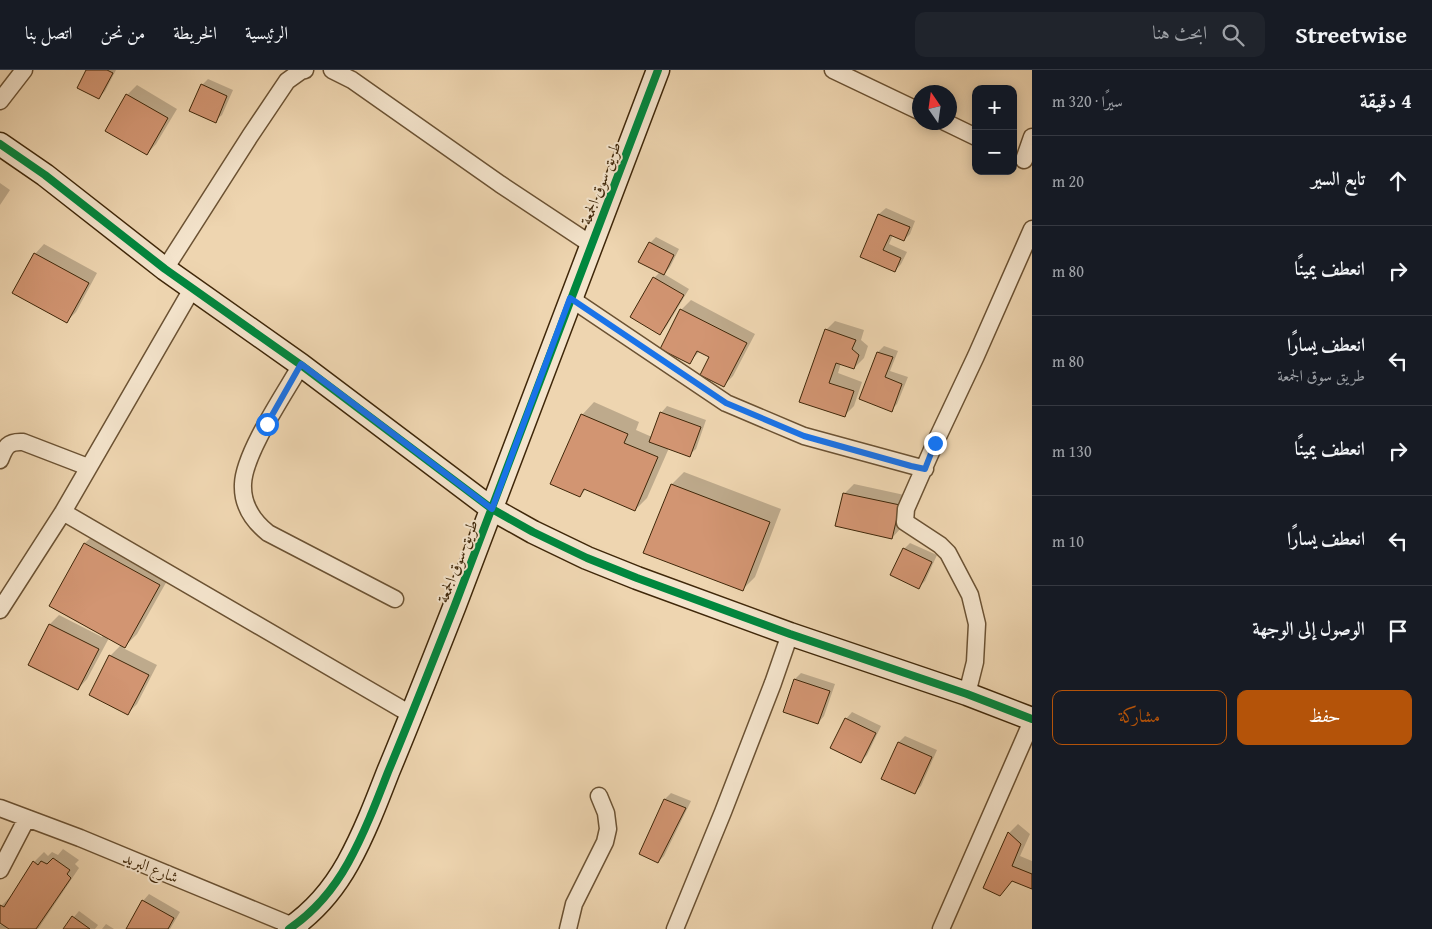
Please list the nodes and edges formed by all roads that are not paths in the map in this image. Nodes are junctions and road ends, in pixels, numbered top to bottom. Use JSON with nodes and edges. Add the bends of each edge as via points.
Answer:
{"nodes":[{"id":1,"x":24,"y":70,"type":"edge"},
{"id":2,"x":305,"y":70,"type":"edge"},
{"id":3,"x":332,"y":70,"type":"edge"},
{"id":4,"x":658,"y":70,"type":"edge"},
{"id":5,"x":833,"y":70,"type":"edge"},
{"id":6,"x":0,"y":101,"type":"edge"},
{"id":7,"x":912,"y":107,"type":"edge"},
{"id":8,"x":957,"y":128,"type":"edge"},
{"id":9,"x":972,"y":135,"type":"edge"},
{"id":10,"x":1032,"y":137,"type":"edge"},
{"id":11,"x":0,"y":144,"type":"edge"},
{"id":12,"x":1023,"y":159,"type":"edge"},
{"id":13,"x":1032,"y":228,"type":"edge"},
{"id":14,"x":592,"y":245,"type":"junction"},
{"id":15,"x":165,"y":270,"type":"junction"},
{"id":16,"x":192,"y":289,"type":"junction"},
{"id":17,"x":570,"y":298,"type":"junction"},
{"id":18,"x":301,"y":364,"type":"junction"},
{"id":19,"x":0,"y":460,"type":"edge"},
{"id":20,"x":88,"y":467,"type":"junction"},
{"id":21,"x":925,"y":469,"type":"junction"},
{"id":22,"x":492,"y":509,"type":"junction"},
{"id":23,"x":63,"y":512,"type":"junction"},
{"id":24,"x":395,"y":599,"type":"dead end"},
{"id":25,"x":0,"y":610,"type":"edge"},
{"id":26,"x":790,"y":634,"type":"junction"},
{"id":27,"x":967,"y":694,"type":"junction"},
{"id":28,"x":412,"y":715,"type":"junction"},
{"id":29,"x":1032,"y":720,"type":"edge"},
{"id":30,"x":599,"y":796,"type":"dead end"},
{"id":31,"x":0,"y":808,"type":"edge"},
{"id":32,"x":26,"y":818,"type":"junction"},
{"id":33,"x":0,"y":870,"type":"edge"},
{"id":34,"x":294,"y":928,"type":"edge"},
{"id":35,"x":568,"y":929,"type":"edge"},
{"id":36,"x":675,"y":929,"type":"edge"},
{"id":37,"x":941,"y":929,"type":"edge"}],
"edges":[{"from":1,"to":6,"type":"street"},
{"from":2,"to":15,"type":"street","via":[[288,81]]},
{"from":3,"to":14,"type":"street","via":[[352,80]]},
{"from":4,"to":14,"type":"street","name":"طريق سوق الجمعة"},
{"from":5,"to":7,"type":"street"},
{"from":8,"to":9,"type":"street"},
{"from":10,"to":12,"type":"street"},
{"from":11,"to":15,"type":"street","via":[[45,175]]},
{"from":13,"to":21,"type":"street"},
{"from":14,"to":17,"type":"street","name":"طريق سوق الجمعة"},
{"from":15,"to":16,"type":"street"},
{"from":16,"to":18,"type":"street"},
{"from":16,"to":20,"type":"street"},
{"from":17,"to":21,"type":"street","via":[[726,403],[804,436]]},
{"from":17,"to":22,"type":"street","name":"طريق سوق الجمعة"},
{"from":18,"to":22,"type":"street"},
{"from":18,"to":24,"type":"street","via":[[249,459],[243,484],[249,513],[268,533]]},
{"from":19,"to":20,"type":"street","via":[[4,450],[14,441]]},
{"from":20,"to":23,"type":"street"},
{"from":21,"to":27,"type":"street","via":[[906,509],[905,522],[948,552],[970,594],[977,624]]},
{"from":22,"to":26,"type":"street","via":[[587,558]]},
{"from":22,"to":28,"type":"street","name":"طريق سوق الجمعة"},
{"from":23,"to":25,"type":"street"},
{"from":23,"to":28,"type":"street"},
{"from":26,"to":27,"type":"street"},
{"from":26,"to":36,"type":"street"},
{"from":27,"to":29,"type":"street"},
{"from":28,"to":34,"type":"street","name":"طريق سوق الجمعة","via":[[348,864],[334,887]]},
{"from":29,"to":37,"type":"street"},
{"from":30,"to":35,"type":"street","via":[[606,813],[608,829],[605,842],[574,904]]},
{"from":31,"to":32,"type":"street","name":"شارع البريد"},
{"from":32,"to":33,"type":"street"},
{"from":32,"to":34,"type":"street","name":"شارع البريد"}]}
